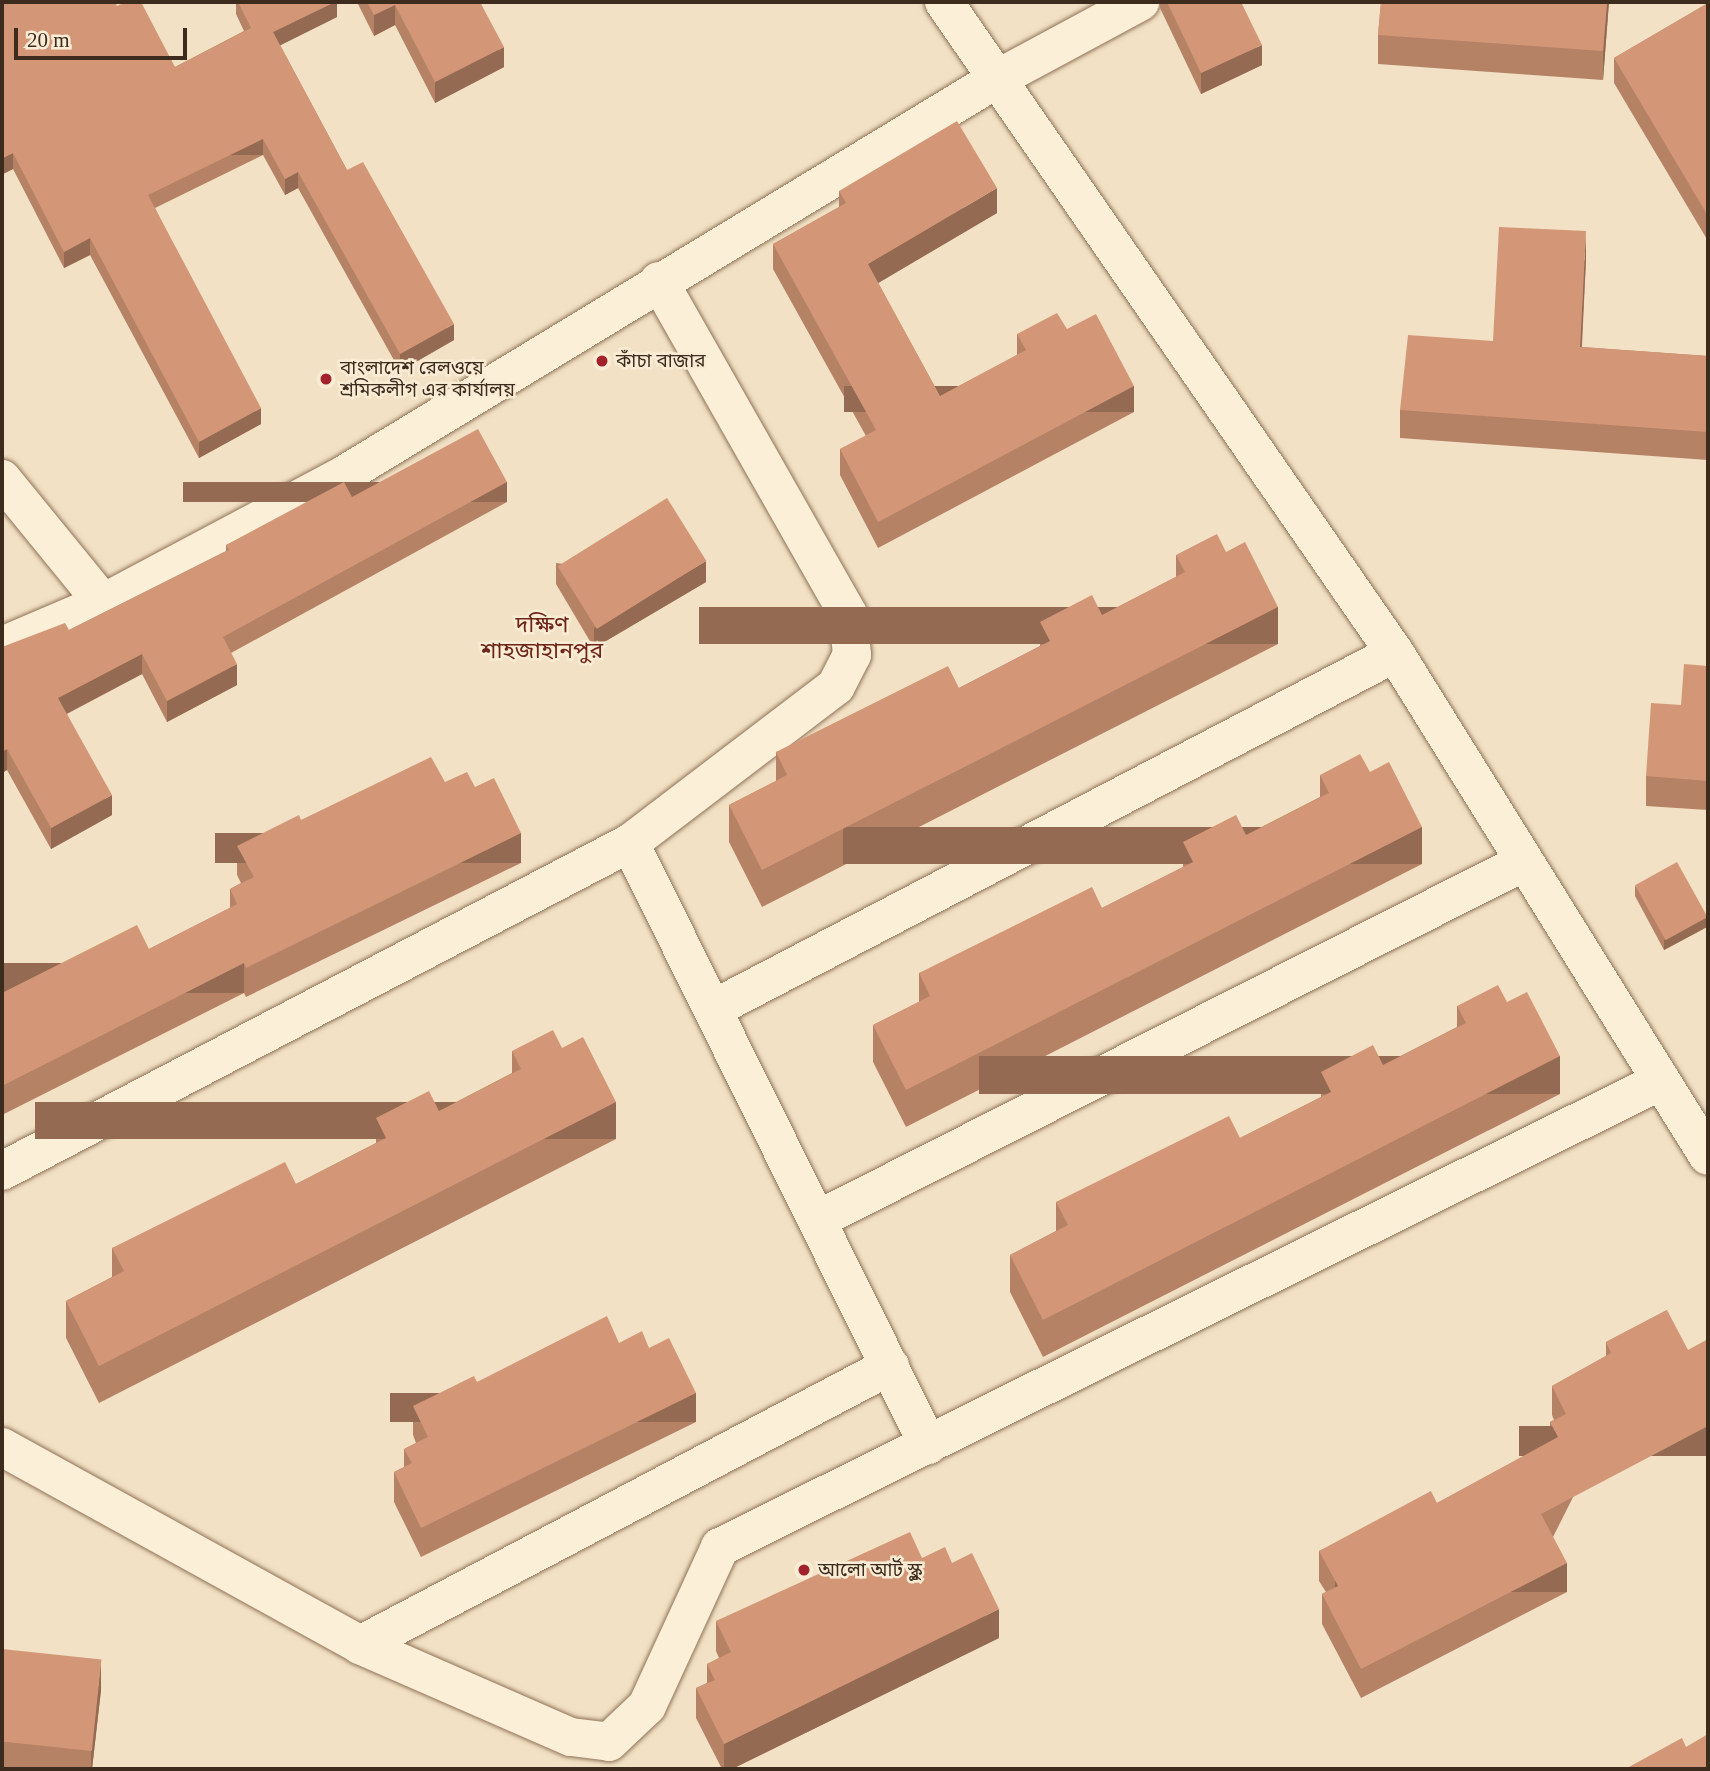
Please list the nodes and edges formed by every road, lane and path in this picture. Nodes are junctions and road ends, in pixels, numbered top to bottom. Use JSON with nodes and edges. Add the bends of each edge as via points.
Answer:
{"nodes":[{"id":1,"x":944,"y":2,"type":"edge"},
{"id":2,"x":1140,"y":2,"type":"edge"},
{"id":3,"x":995,"y":80,"type":"junction"},
{"id":4,"x":659,"y":281,"type":"junction"},
{"id":5,"x":2,"y":479,"type":"edge"},
{"id":6,"x":103,"y":603,"type":"junction"},
{"id":7,"x":2,"y":646,"type":"edge"},
{"id":8,"x":1395,"y":653,"type":"junction"},
{"id":9,"x":630,"y":843,"type":"junction"},
{"id":10,"x":1524,"y":862,"type":"junction"},
{"id":11,"x":713,"y":1009,"type":"junction"},
{"id":12,"x":1661,"y":1081,"type":"junction"},
{"id":13,"x":1708,"y":1156,"type":"edge"},
{"id":14,"x":2,"y":1171,"type":"edge"},
{"id":15,"x":817,"y":1220,"type":"junction"},
{"id":16,"x":890,"y":1366,"type":"junction"},
{"id":17,"x":928,"y":1445,"type":"junction"},
{"id":18,"x":2,"y":1447,"type":"edge"},
{"id":19,"x":360,"y":1645,"type":"junction"}],
"edges":[{"from":1,"to":3,"type":"street"},
{"from":2,"to":3,"type":"street"},
{"from":3,"to":4,"type":"street"},
{"from":3,"to":8,"type":"street"},
{"from":4,"to":6,"type":"street","via":[[347,473]]},
{"from":4,"to":9,"type":"street","via":[[848,614],[852,655],[836,686]]},
{"from":5,"to":6,"type":"street"},
{"from":6,"to":7,"type":"street"},
{"from":8,"to":10,"type":"street"},
{"from":8,"to":11,"type":"street"},
{"from":9,"to":11,"type":"street"},
{"from":9,"to":14,"type":"street"},
{"from":10,"to":12,"type":"street"},
{"from":10,"to":15,"type":"street"},
{"from":11,"to":15,"type":"street"},
{"from":12,"to":13,"type":"street"},
{"from":12,"to":17,"type":"street"},
{"from":15,"to":16,"type":"street"},
{"from":16,"to":17,"type":"street"},
{"from":16,"to":19,"type":"street"},
{"from":17,"to":19,"type":"street","via":[[720,1547],[647,1706],[609,1742],[571,1737]]},
{"from":18,"to":19,"type":"street"}]}
